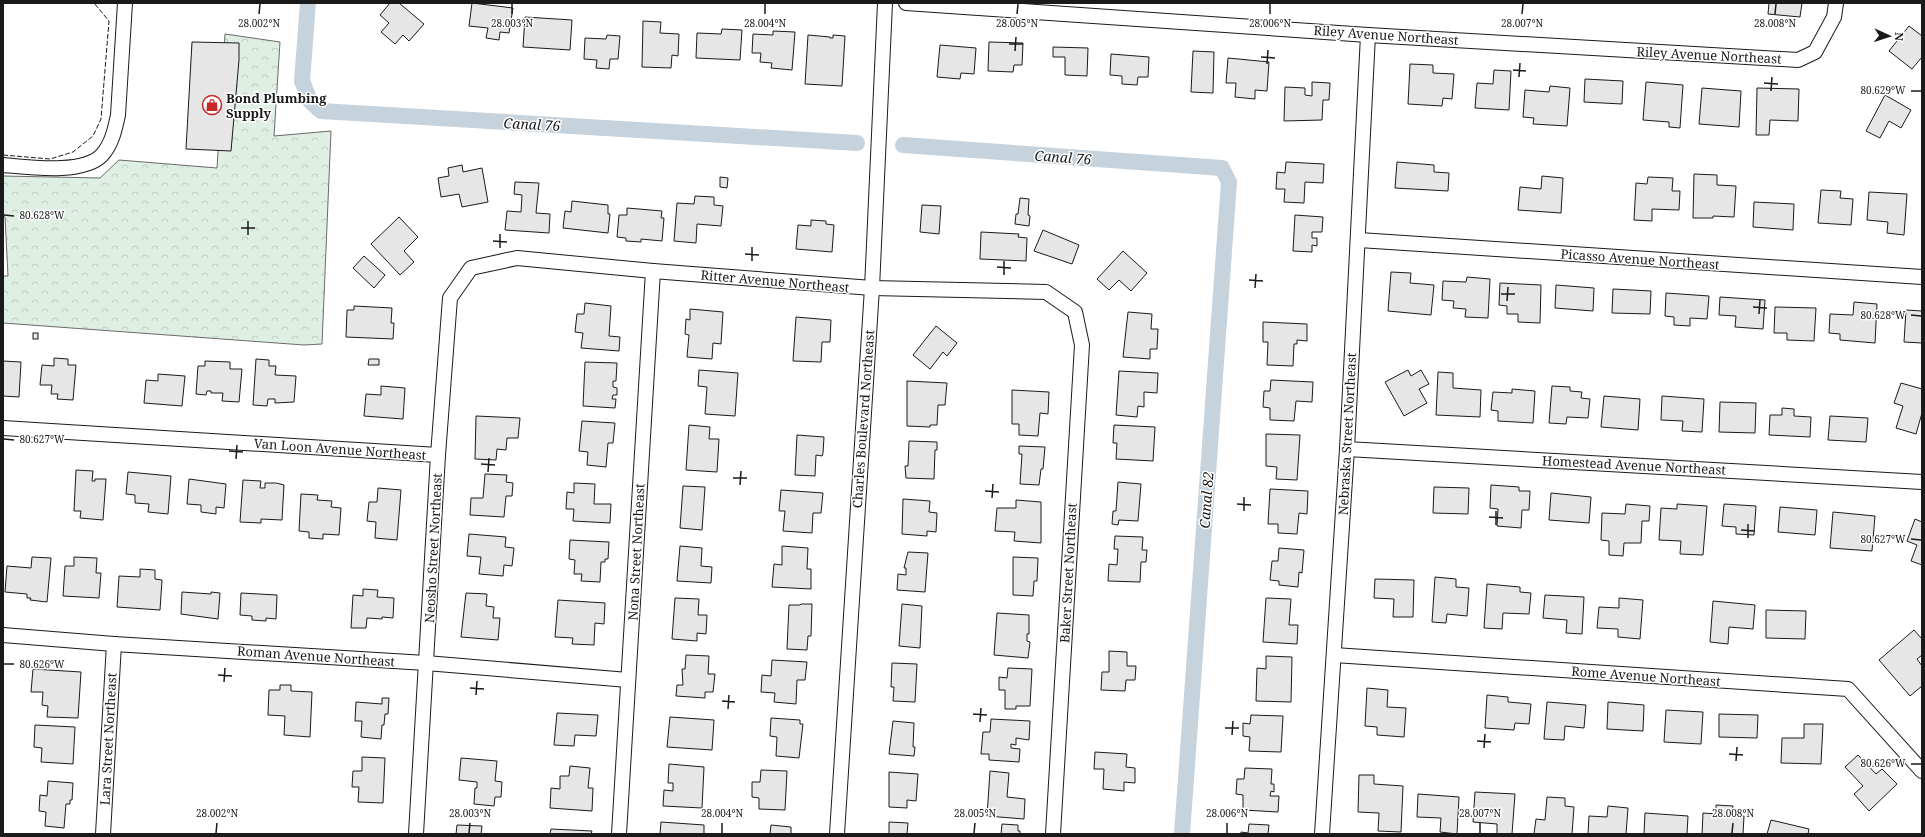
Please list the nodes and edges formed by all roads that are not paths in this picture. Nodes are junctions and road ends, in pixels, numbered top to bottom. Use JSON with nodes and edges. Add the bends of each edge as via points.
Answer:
{"nodes":[{"id":1,"x":125,"y":3,"type":"edge"},
{"id":2,"x":885,"y":3,"type":"edge"},
{"id":3,"x":906,"y":3,"type":"edge"},
{"id":4,"x":1836,"y":3,"type":"edge"},
{"id":5,"x":1368,"y":35,"type":"junction"},
{"id":6,"x":3,"y":165,"type":"edge"},
{"id":7,"x":1358,"y":240,"type":"junction"},
{"id":8,"x":471,"y":268,"type":"joint"},
{"id":9,"x":653,"y":271,"type":"junction"},
{"id":10,"x":1922,"y":277,"type":"edge"},
{"id":11,"x":872,"y":288,"type":"junction"},
{"id":12,"x":1075,"y":312,"type":"joint"},
{"id":13,"x":3,"y":428,"type":"edge"},
{"id":14,"x":1347,"y":449,"type":"junction"},
{"id":15,"x":438,"y":455,"type":"junction"},
{"id":16,"x":1922,"y":482,"type":"edge"},
{"id":17,"x":3,"y":635,"type":"edge"},
{"id":18,"x":114,"y":644,"type":"junction"},
{"id":19,"x":1334,"y":655,"type":"junction"},
{"id":20,"x":426,"y":663,"type":"junction"},
{"id":21,"x":628,"y":680,"type":"junction"},
{"id":22,"x":1922,"y":771,"type":"edge"},
{"id":23,"x":103,"y":834,"type":"edge"},
{"id":24,"x":416,"y":834,"type":"edge"},
{"id":25,"x":619,"y":834,"type":"edge"},
{"id":26,"x":837,"y":834,"type":"edge"},
{"id":27,"x":1053,"y":834,"type":"edge"},
{"id":28,"x":1322,"y":834,"type":"edge"}],
"edges":[{"from":1,"to":6,"type":"street","via":[[118,115],[115,131],[101,156],[75,167],[61,169]]},
{"from":2,"to":11,"type":"street","name":"Charles Boulevard Northeast"},
{"from":3,"to":5,"type":"street","name":"Riley Avenue Northeast"},
{"from":4,"to":5,"type":"street","name":"Riley Avenue Northeast","via":[[1834,17],[1815,52],[1798,60]]},
{"from":5,"to":7,"type":"street","name":"Nebraska Street Northeast"},
{"from":7,"to":10,"type":"street","name":"Picasso Avenue Northeast"},
{"from":7,"to":14,"type":"street","name":"Nebraska Street Northeast"},
{"from":8,"to":9,"type":"street","name":"Ritter Avenue Northeast","via":[[517,258]]},
{"from":8,"to":15,"type":"street","name":"Neosho Street Northeast","via":[[450,298]]},
{"from":9,"to":11,"type":"street","name":"Ritter Avenue Northeast"},
{"from":9,"to":21,"type":"street","name":"Nona Street Northeast"},
{"from":11,"to":12,"type":"street","name":"Ritter Avenue Northeast","via":[[1046,292]]},
{"from":11,"to":26,"type":"street","name":"Charles Boulevard Northeast"},
{"from":12,"to":27,"type":"street","name":"Baker Street Northeast","via":[[1082,345]]},
{"from":13,"to":15,"type":"street","name":"Van Loon Avenue Northeast"},
{"from":14,"to":16,"type":"street","name":"Homestead Avenue Northeast"},
{"from":14,"to":19,"type":"street","name":"Nebraska Street Northeast"},
{"from":15,"to":20,"type":"street","name":"Neosho Street Northeast"},
{"from":17,"to":18,"type":"street","name":"Roman Avenue Northeast"},
{"from":18,"to":20,"type":"street","name":"Roman Avenue Northeast"},
{"from":18,"to":23,"type":"street","name":"Lara Street Northeast"},
{"from":19,"to":22,"type":"street","name":"Rome Avenue Northeast","via":[[1848,690]]},
{"from":19,"to":28,"type":"street","name":"Nebraska Street Northeast"},
{"from":20,"to":21,"type":"street","name":"Roman Avenue Northeast"},
{"from":20,"to":24,"type":"street","name":"Neosho Street Northeast"},
{"from":21,"to":25,"type":"street","name":"Nona Street Northeast"}]}
